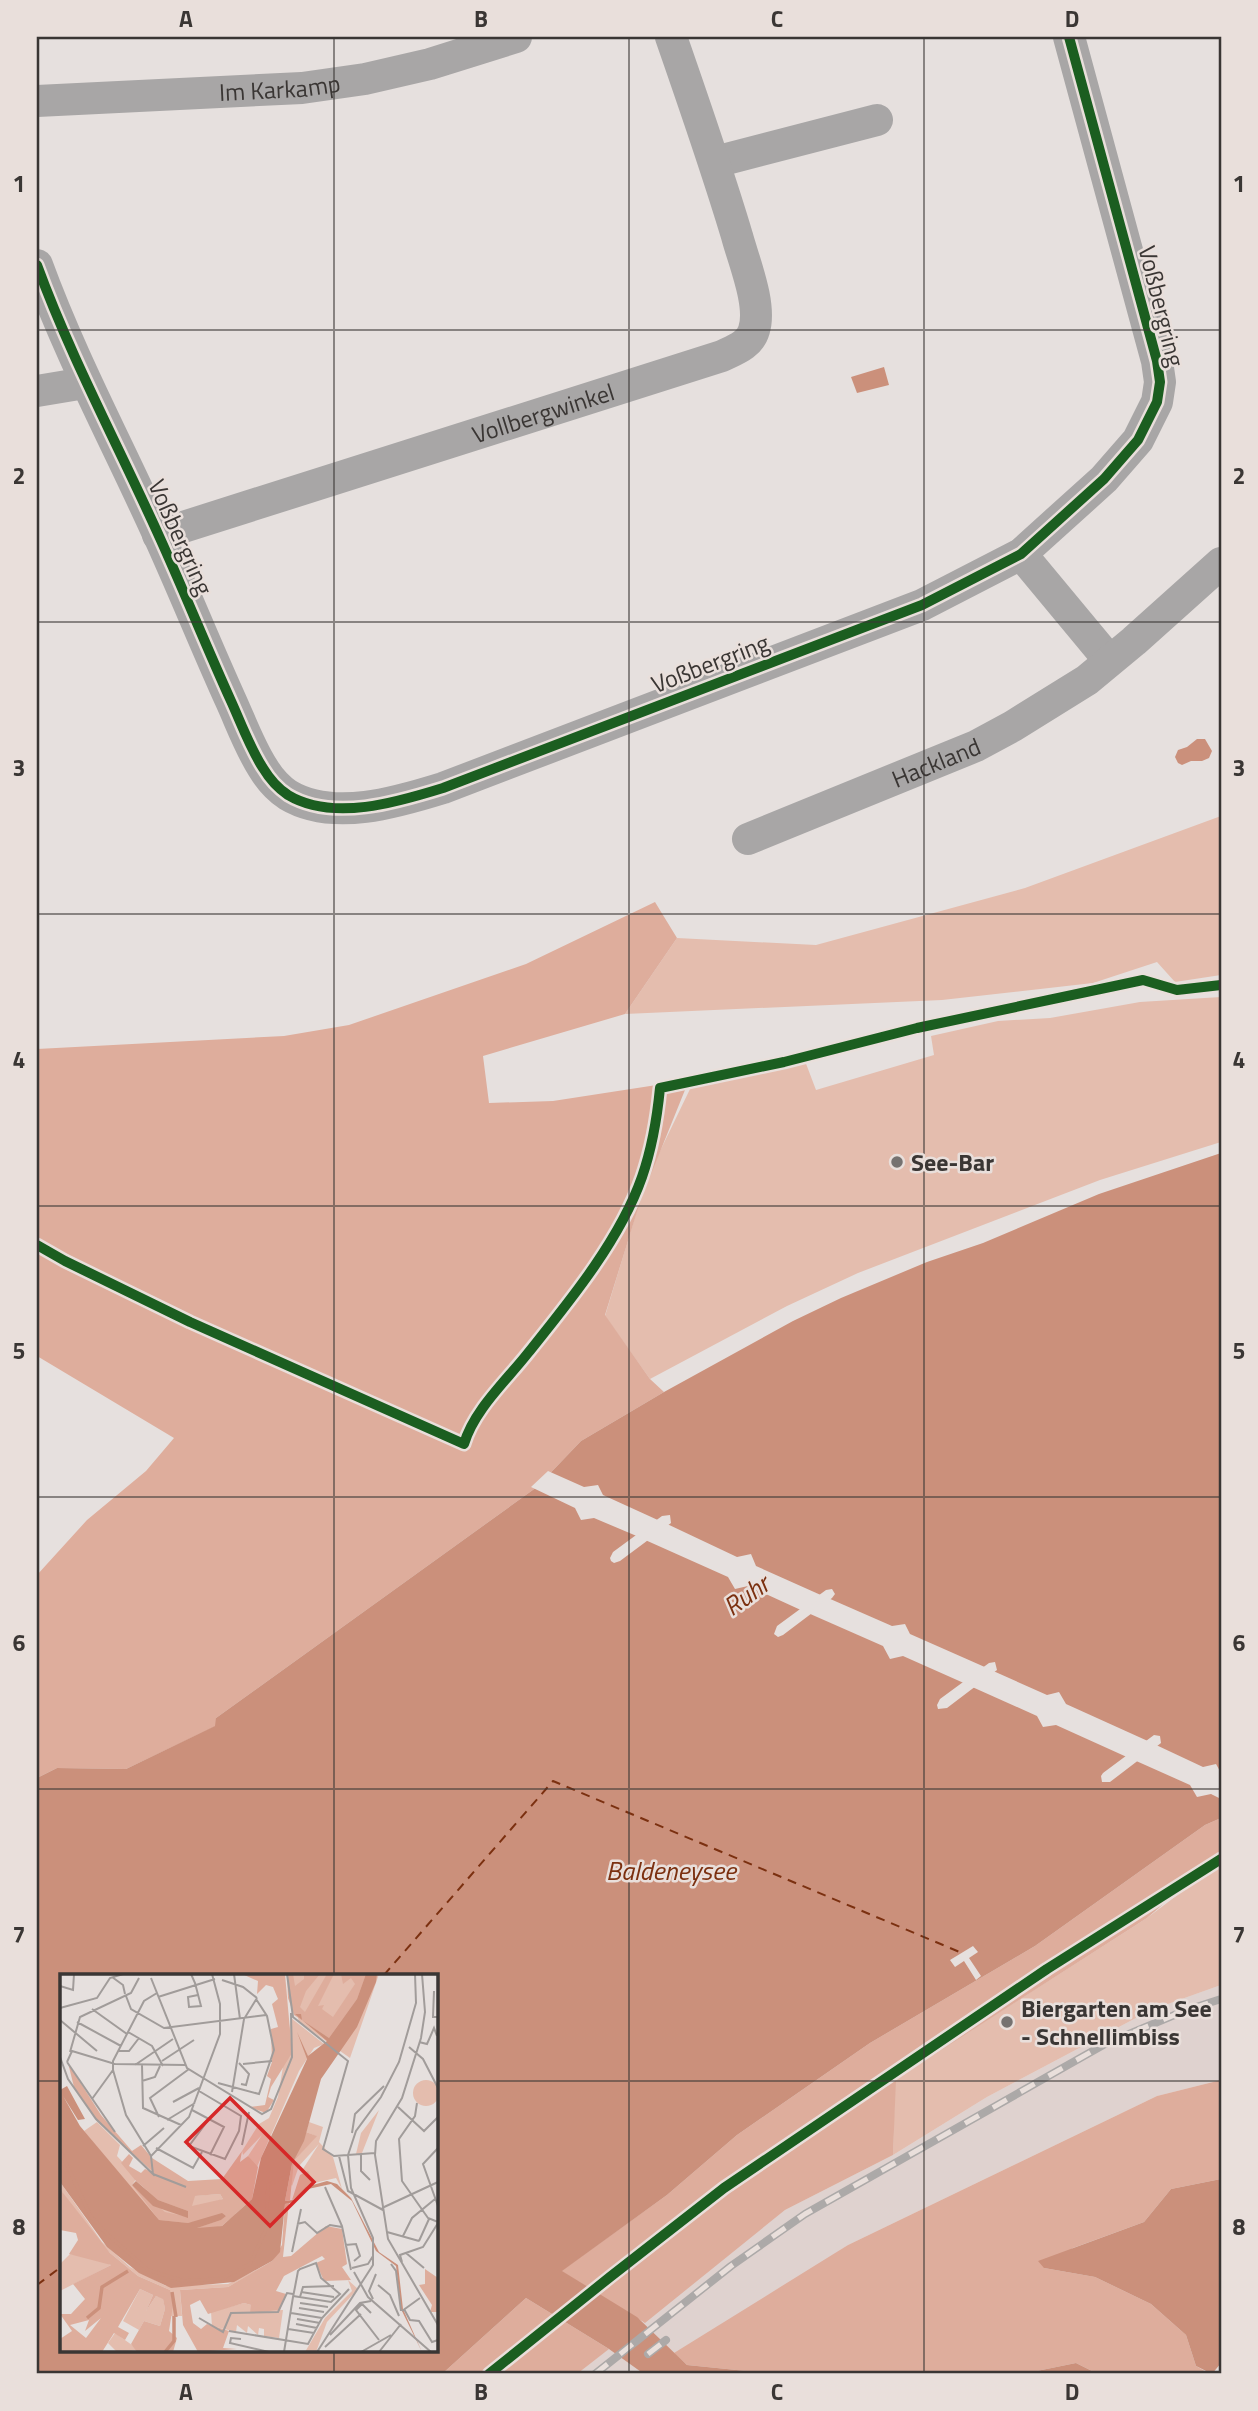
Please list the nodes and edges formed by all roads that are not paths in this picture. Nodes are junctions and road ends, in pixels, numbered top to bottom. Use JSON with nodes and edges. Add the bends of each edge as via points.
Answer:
{"nodes":[{"id":1,"x":516,"y":37,"type":"edge"},
{"id":2,"x":671,"y":37,"type":"edge"},
{"id":3,"x":1069,"y":37,"type":"edge"},
{"id":4,"x":37,"y":101,"type":"edge"},
{"id":5,"x":877,"y":120,"type":"dead end"},
{"id":6,"x":715,"y":162,"type":"junction"},
{"id":7,"x":37,"y":265,"type":"edge"},
{"id":8,"x":46,"y":316,"type":"edge"},
{"id":9,"x":85,"y":383,"type":"junction"},
{"id":10,"x":37,"y":391,"type":"edge"},
{"id":11,"x":158,"y":535,"type":"junction"},
{"id":12,"x":1021,"y":554,"type":"junction"},
{"id":13,"x":1221,"y":563,"type":"edge"},
{"id":14,"x":1110,"y":660,"type":"junction"},
{"id":15,"x":748,"y":839,"type":"dead end"}],
"edges":[{"from":1,"to":4,"type":"street","name":"Im Karkamp","via":[[430,64],[302,88]]},
{"from":2,"to":6,"type":"street","name":"Vollbergwinkel"},
{"from":3,"to":12,"type":"street","name":"Voßbergring","via":[[1160,382],[1151,418],[1123,460]]},
{"from":5,"to":6,"type":"street"},
{"from":6,"to":11,"type":"street","name":"Vollbergwinkel","via":[[756,314],[754,332],[743,346]]},
{"from":7,"to":8,"type":"street"},
{"from":8,"to":9,"type":"street"},
{"from":9,"to":10,"type":"street"},
{"from":9,"to":11,"type":"street","name":"Voßbergring"},
{"from":11,"to":12,"type":"street","name":"Voßbergring","via":[[263,768],[287,794],[319,807],[338,808],[402,801],[443,788],[922,605]]},
{"from":12,"to":14,"type":"street"},
{"from":13,"to":14,"type":"street","name":"Hackland"},
{"from":14,"to":15,"type":"street","name":"Hackland","via":[[1087,680],[976,746]]}]}
